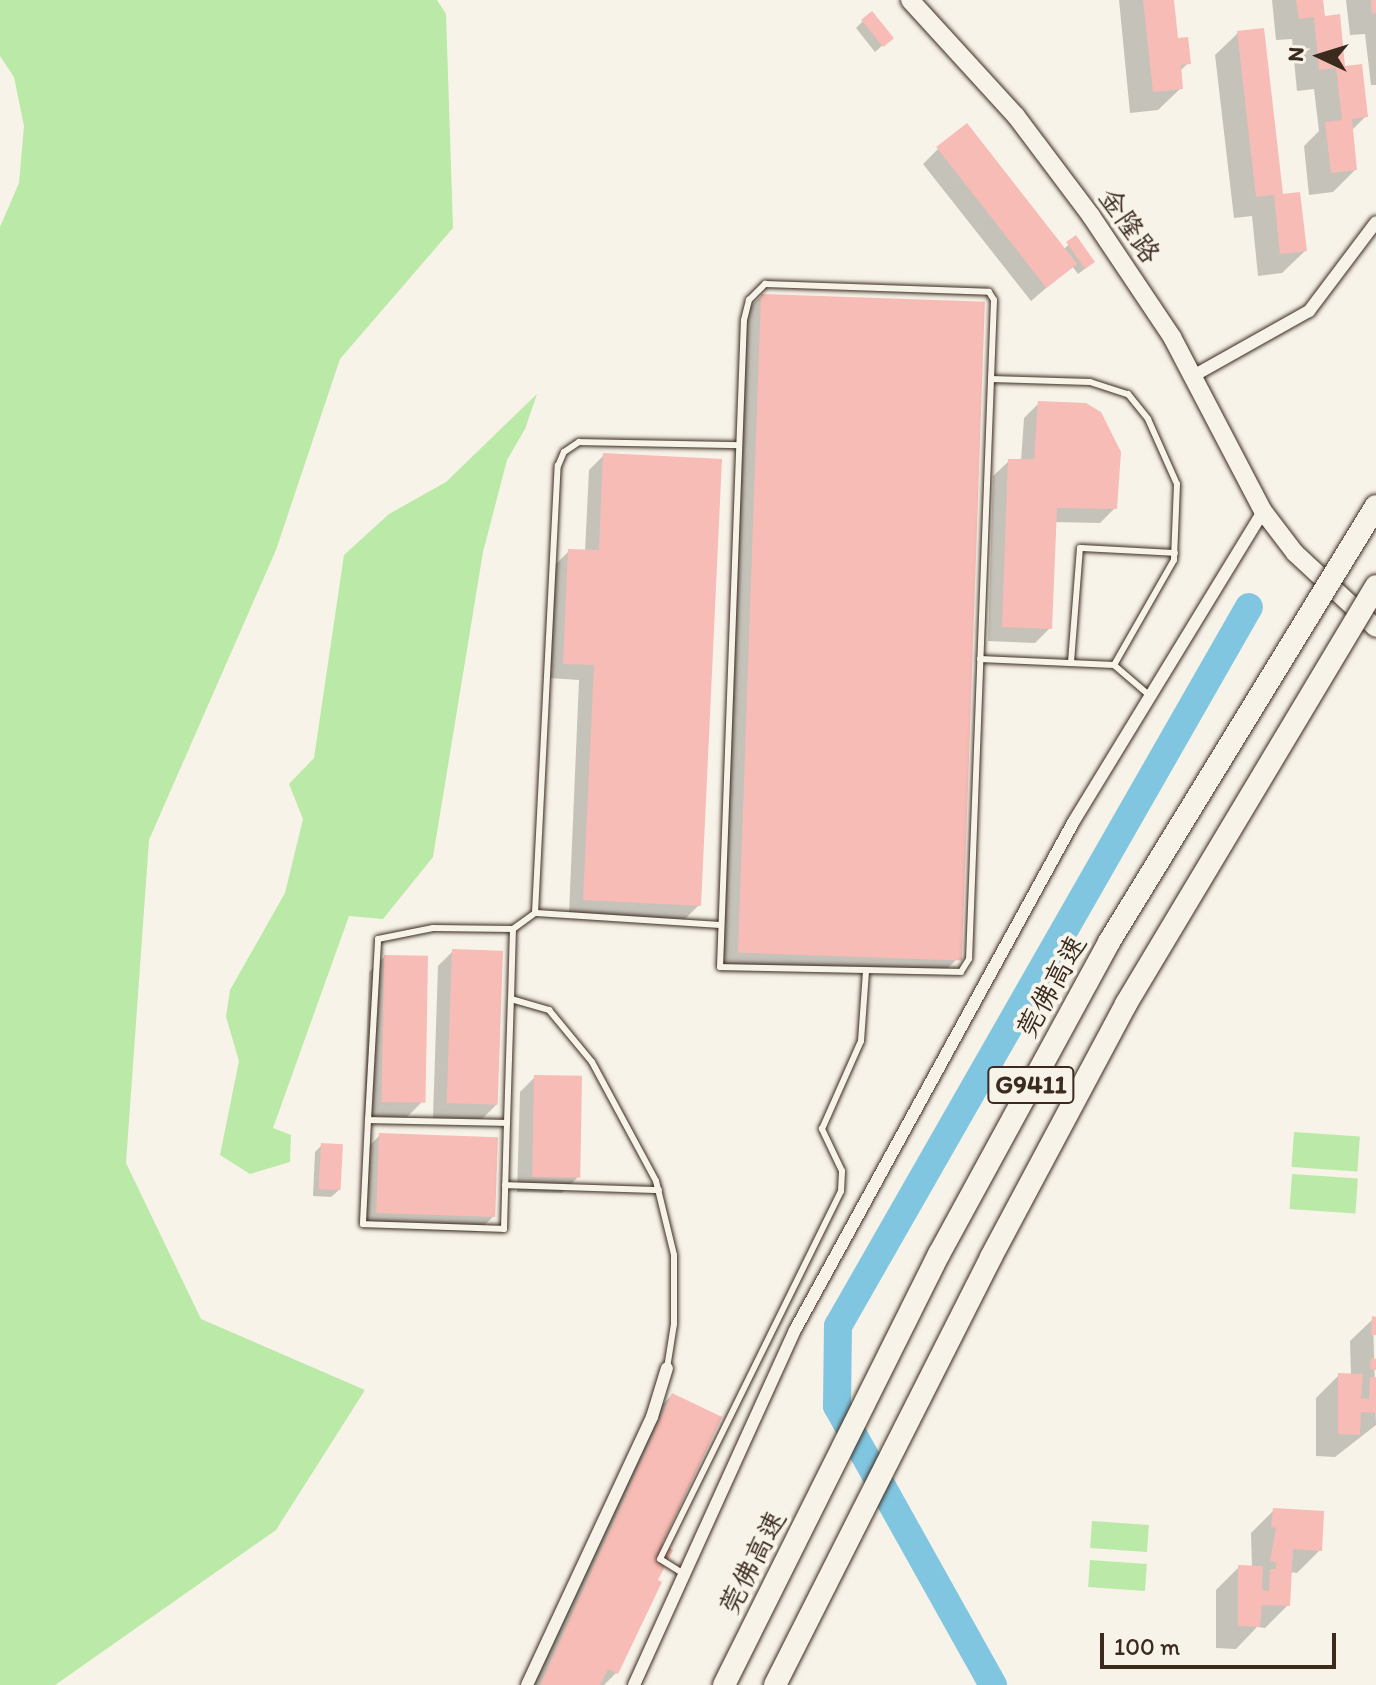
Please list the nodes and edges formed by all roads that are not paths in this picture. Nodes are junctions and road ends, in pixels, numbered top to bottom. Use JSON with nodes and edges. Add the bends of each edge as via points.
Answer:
{"nodes":[{"id":1,"x":910,"y":0,"type":"edge"},
{"id":2,"x":1376,"y":222,"type":"edge"},
{"id":3,"x":1193,"y":376,"type":"junction"},
{"id":4,"x":991,"y":379,"type":"junction"},
{"id":5,"x":739,"y":445,"type":"junction"},
{"id":6,"x":1376,"y":506,"type":"edge"},
{"id":7,"x":1263,"y":511,"type":"junction"},
{"id":8,"x":1175,"y":553,"type":"junction"},
{"id":9,"x":1376,"y":586,"type":"edge"},
{"id":10,"x":1376,"y":628,"type":"edge"},
{"id":11,"x":980,"y":659,"type":"junction"},
{"id":12,"x":1071,"y":662,"type":"junction"},
{"id":13,"x":1114,"y":665,"type":"junction"},
{"id":14,"x":1150,"y":696,"type":"junction"},
{"id":15,"x":535,"y":913,"type":"junction"},
{"id":16,"x":721,"y":925,"type":"junction"},
{"id":17,"x":513,"y":929,"type":"junction"},
{"id":18,"x":866,"y":972,"type":"junction"},
{"id":19,"x":511,"y":999,"type":"junction"},
{"id":20,"x":368,"y":1120,"type":"junction"},
{"id":21,"x":507,"y":1123,"type":"junction"},
{"id":22,"x":505,"y":1185,"type":"junction"},
{"id":23,"x":659,"y":1190,"type":"junction"},
{"id":24,"x":667,"y":1368,"type":"joint"},
{"id":25,"x":684,"y":1574,"type":"junction"},
{"id":26,"x":527,"y":1685,"type":"edge"},
{"id":27,"x":634,"y":1685,"type":"edge"},
{"id":28,"x":724,"y":1685,"type":"edge"},
{"id":29,"x":775,"y":1685,"type":"edge"}],
"edges":[{"from":1,"to":3,"type":"main road","name":"金隆路","via":[[1016,116],[1091,216]]},
{"from":2,"to":3,"type":"street","via":[[1309,311]]},
{"from":3,"to":7,"type":"main road","name":"金隆路"},
{"from":4,"to":5,"type":"lane","via":[[994,300],[989,292],[758,285],[744,320]]},
{"from":4,"to":8,"type":"lane","via":[[1090,382],[1128,394],[1148,419],[1177,484]]},
{"from":4,"to":11,"type":"lane"},
{"from":5,"to":15,"type":"lane","via":[[579,442],[564,452],[558,466]]},
{"from":5,"to":16,"type":"lane"},
{"from":6,"to":28,"type":"highway","name":"莞佛高速","number":"G9411","bridge":true,"via":[[1109,942],[939,1254]]},
{"from":7,"to":10,"type":"main road","name":"金隆路","via":[[1295,553]]},
{"from":7,"to":14,"type":"street"},
{"from":8,"to":12,"type":"lane","via":[[1080,548]]},
{"from":8,"to":13,"type":"lane"},
{"from":9,"to":29,"type":"highway","number":"G9411","bridge":true,"via":[[1126,1004],[991,1257]]},
{"from":11,"to":12,"type":"lane"},
{"from":11,"to":18,"type":"lane","via":[[969,959],[961,972],[948,975]]},
{"from":12,"to":13,"type":"lane"},
{"from":13,"to":14,"type":"lane"},
{"from":14,"to":25,"type":"street","via":[[1074,821],[795,1330]]},
{"from":15,"to":16,"type":"lane"},
{"from":15,"to":17,"type":"lane"},
{"from":16,"to":18,"type":"lane","via":[[720,967]]},
{"from":17,"to":19,"type":"lane"},
{"from":17,"to":20,"type":"lane","via":[[433,928],[378,939]]},
{"from":18,"to":25,"type":"lane","via":[[861,1041],[822,1129],[842,1171],[841,1191],[660,1559]]},
{"from":19,"to":21,"type":"lane"},
{"from":19,"to":23,"type":"lane","via":[[549,1010],[592,1062],[636,1136]]},
{"from":20,"to":21,"type":"lane"},
{"from":20,"to":22,"type":"lane","via":[[363,1224],[504,1229]]},
{"from":21,"to":22,"type":"lane"},
{"from":22,"to":23,"type":"lane"},
{"from":23,"to":24,"type":"lane","via":[[669,1222],[676,1290]]},
{"from":24,"to":26,"type":"street","via":[[652,1417]]},
{"from":25,"to":27,"type":"street"}]}
